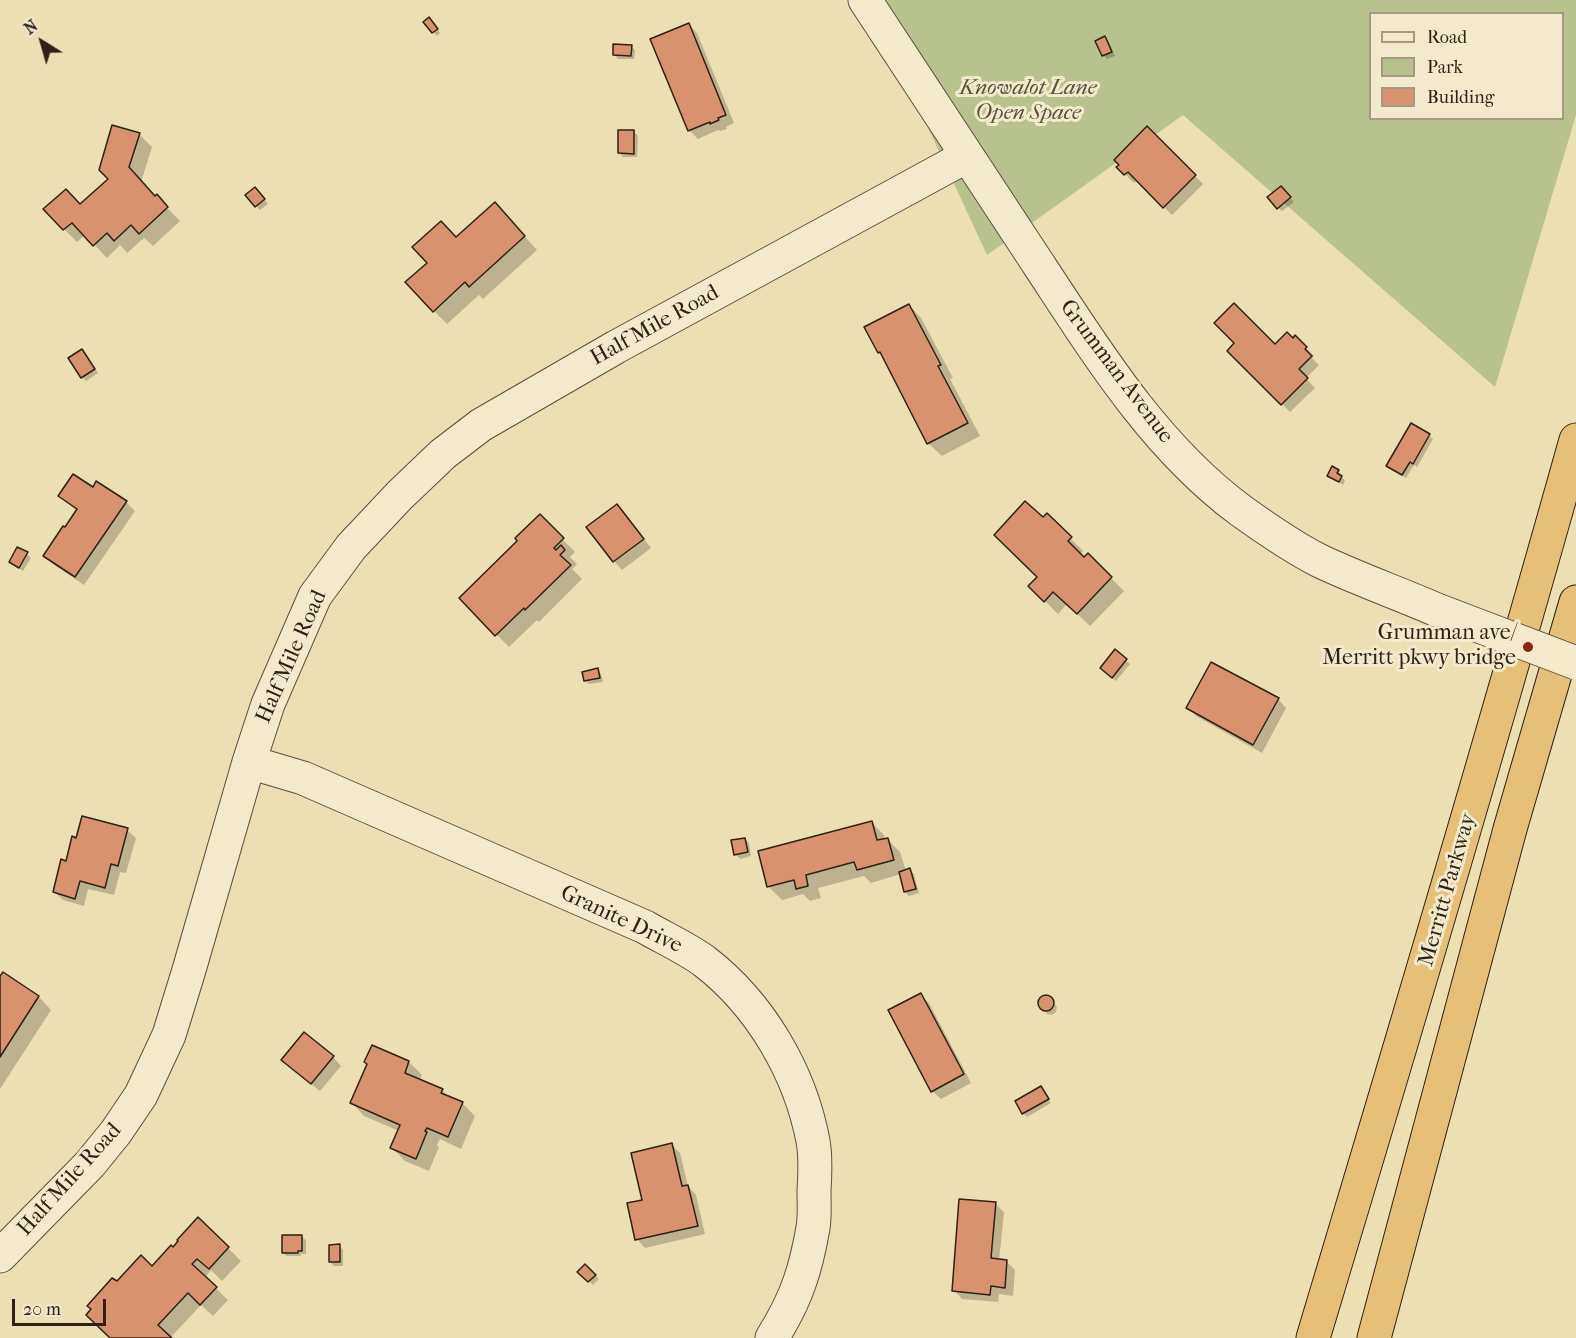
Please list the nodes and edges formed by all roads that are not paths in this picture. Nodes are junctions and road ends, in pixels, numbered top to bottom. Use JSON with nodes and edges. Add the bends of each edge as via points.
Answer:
{"nodes":[{"id":1,"x":865,"y":0,"type":"edge"},
{"id":2,"x":967,"y":156,"type":"junction"},
{"id":3,"x":1576,"y":440,"type":"edge"},
{"id":4,"x":1576,"y":602,"type":"edge"},
{"id":5,"x":1576,"y":663,"type":"edge"},
{"id":6,"x":249,"y":762,"type":"junction"},
{"id":7,"x":0,"y":1256,"type":"edge"},
{"id":8,"x":772,"y":1338,"type":"edge"},
{"id":9,"x":1313,"y":1338,"type":"edge"},
{"id":10,"x":1374,"y":1338,"type":"edge"}],
"edges":[{"from":1,"to":2,"type":"street","name":"Grumman Avenue"},
{"from":2,"to":5,"type":"street","name":"Grumman Avenue","bridge":true,"via":[[1113,374],[1154,430],[1195,472],[1246,514],[1319,560]]},
{"from":2,"to":6,"type":"street","name":"Half Mile Road","via":[[616,347],[481,425],[442,454],[351,547],[315,596],[268,704]]},
{"from":3,"to":9,"type":"highway","name":"Merritt Parkway","via":[[1509,681]]},
{"from":4,"to":10,"type":"highway","name":"Merritt Parkway","via":[[1510,828]]},
{"from":6,"to":7,"type":"street","name":"Half Mile Road","via":[[169,1035],[141,1095],[90,1164]]},
{"from":6,"to":8,"type":"street","name":"Granite Drive","via":[[303,778],[645,927],[704,962],[737,992],[772,1036],[788,1067],[804,1105],[813,1143],[813,1226],[800,1282]]}]}
